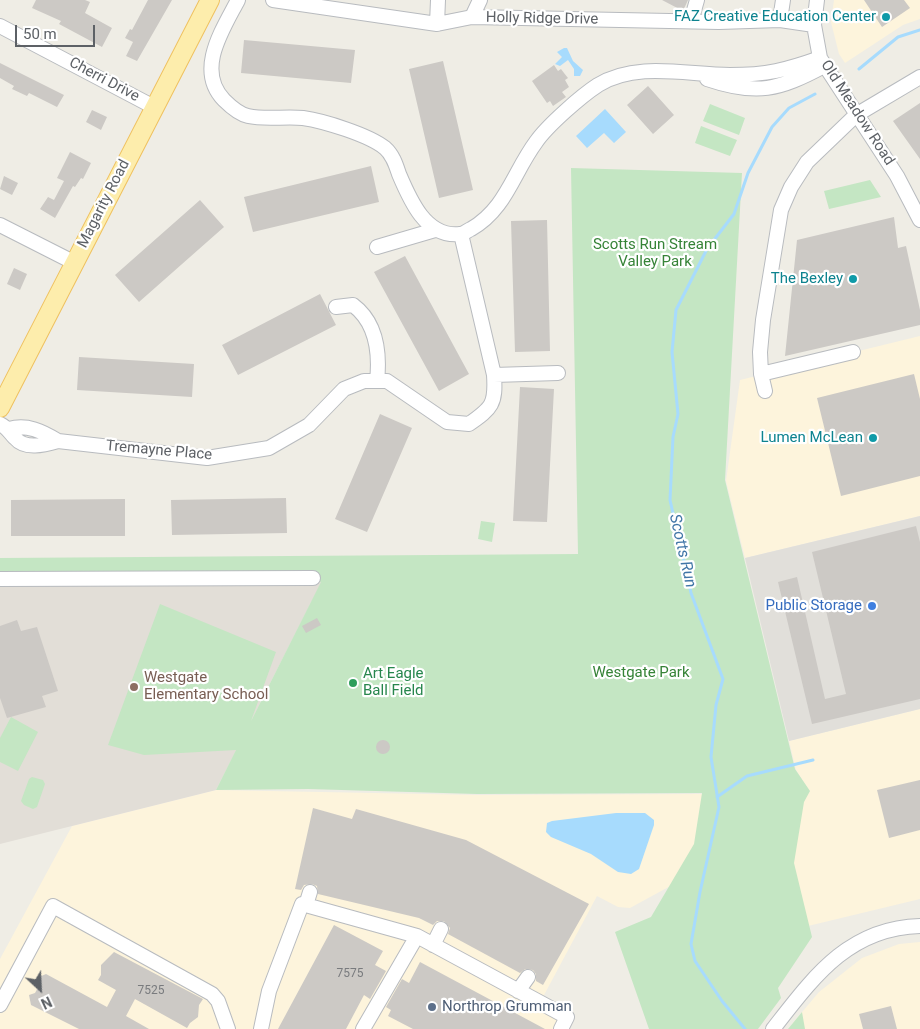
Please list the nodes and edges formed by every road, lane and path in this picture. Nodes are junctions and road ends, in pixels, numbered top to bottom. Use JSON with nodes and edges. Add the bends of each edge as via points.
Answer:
{"nodes":[{"id":1,"x":210,"y":0,"type":"edge"},
{"id":2,"x":238,"y":0,"type":"edge"},
{"id":3,"x":273,"y":0,"type":"edge"},
{"id":4,"x":438,"y":0,"type":"edge"},
{"id":5,"x":480,"y":0,"type":"edge"},
{"id":6,"x":697,"y":0,"type":"edge"},
{"id":7,"x":784,"y":0,"type":"edge"},
{"id":8,"x":817,"y":0,"type":"edge"},
{"id":9,"x":472,"y":17,"type":"junction"},
{"id":10,"x":780,"y":20,"type":"junction"},
{"id":11,"x":691,"y":21,"type":"junction"},
{"id":12,"x":436,"y":24,"type":"junction"},
{"id":13,"x":814,"y":25,"type":"junction"},
{"id":14,"x":0,"y":26,"type":"edge"},
{"id":15,"x":822,"y":62,"type":"junction"},
{"id":16,"x":920,"y":77,"type":"edge"},
{"id":17,"x":154,"y":107,"type":"junction"},
{"id":18,"x":856,"y":115,"type":"junction"},
{"id":19,"x":920,"y":220,"type":"edge"},
{"id":20,"x":0,"y":226,"type":"edge"},
{"id":21,"x":435,"y":230,"type":"junction"},
{"id":22,"x":461,"y":234,"type":"junction"},
{"id":23,"x":377,"y":247,"type":"dead end"},
{"id":24,"x":74,"y":263,"type":"junction"},
{"id":25,"x":336,"y":307,"type":"dead end"},
{"id":26,"x":853,"y":352,"type":"dead end"},
{"id":27,"x":558,"y":373,"type":"dead end"},
{"id":28,"x":762,"y":374,"type":"junction"},
{"id":29,"x":494,"y":375,"type":"junction"},
{"id":30,"x":377,"y":381,"type":"junction"},
{"id":31,"x":765,"y":392,"type":"dead end"},
{"id":32,"x":0,"y":408,"type":"edge"},
{"id":33,"x":4,"y":426,"type":"edge"},
{"id":34,"x":313,"y":578,"type":"dead end"},
{"id":35,"x":0,"y":579,"type":"edge"},
{"id":36,"x":920,"y":926,"type":"edge"},
{"id":37,"x":440,"y":930,"type":"dead end"},
{"id":38,"x":418,"y":936,"type":"junction"},
{"id":39,"x":433,"y":945,"type":"junction"},
{"id":40,"x":528,"y":977,"type":"dead end"},
{"id":41,"x":518,"y":991,"type":"junction"},
{"id":42,"x":0,"y":1005,"type":"edge"},
{"id":43,"x":228,"y":1029,"type":"edge"},
{"id":44,"x":261,"y":1029,"type":"edge"},
{"id":45,"x":364,"y":1029,"type":"edge"},
{"id":46,"x":561,"y":1029,"type":"edge"},
{"id":47,"x":773,"y":1029,"type":"edge"}],
"edges":[{"from":1,"to":17,"type":"main road","name":"Magarity Road"},
{"from":2,"to":21,"type":"street","via":[[216,43],[210,71],[217,92],[245,116],[303,118],[360,134],[386,148],[418,212]]},
{"from":3,"to":12,"type":"street","name":"Holly Ridge Drive"},
{"from":4,"to":12,"type":"street"},
{"from":5,"to":9,"type":"street"},
{"from":6,"to":11,"type":"street"},
{"from":7,"to":10,"type":"street"},
{"from":8,"to":13,"type":"street","name":"Old Meadow Road"},
{"from":9,"to":11,"type":"street","name":"Holly Ridge Drive"},
{"from":9,"to":12,"type":"street","name":"Holly Ridge Drive"},
{"from":10,"to":11,"type":"street","name":"Holly Ridge Drive"},
{"from":10,"to":13,"type":"street","name":"Holly Ridge Drive"},
{"from":13,"to":15,"type":"street","name":"Old Meadow Road"},
{"from":14,"to":17,"type":"street","name":"Cherri Drive"},
{"from":15,"to":18,"type":"street","name":"Old Meadow Road"},
{"from":15,"to":22,"type":"street","via":[[779,72],[695,74],[654,71],[614,77],[581,98],[536,142],[501,204],[484,222]]},
{"from":16,"to":18,"type":"street"},
{"from":17,"to":24,"type":"main road","name":"Magarity Road"},
{"from":18,"to":19,"type":"street","name":"Old Meadow Road","via":[[897,176]]},
{"from":18,"to":28,"type":"street","via":[[807,162],[781,210],[760,352]]},
{"from":20,"to":24,"type":"street"},
{"from":21,"to":22,"type":"street"},
{"from":21,"to":23,"type":"street"},
{"from":22,"to":29,"type":"street"},
{"from":24,"to":32,"type":"main road","name":"Magarity Road"},
{"from":25,"to":30,"type":"street","via":[[353,305],[363,312],[372,328],[379,364]]},
{"from":26,"to":28,"type":"street"},
{"from":27,"to":29,"type":"street"},
{"from":28,"to":31,"type":"street"},
{"from":29,"to":30,"type":"street","via":[[495,396],[486,412],[469,424],[447,422],[387,381]]},
{"from":30,"to":33,"type":"street","name":"Tremayne Place","via":[[364,381],[344,389],[309,425],[269,448],[207,458],[58,441],[44,432],[21,426]]},
{"from":34,"to":35,"type":"street"},
{"from":36,"to":47,"type":"street","via":[[879,934],[843,951],[824,967]]},
{"from":37,"to":39,"type":"street"},
{"from":38,"to":39,"type":"street"},
{"from":38,"to":44,"type":"street","via":[[308,899],[302,904],[269,991]]},
{"from":38,"to":45,"type":"street"},
{"from":39,"to":41,"type":"street"},
{"from":40,"to":41,"type":"street"},
{"from":41,"to":46,"type":"street","via":[[567,1017]]},
{"from":42,"to":43,"type":"street","via":[[53,906],[212,994],[218,1001]]}]}
